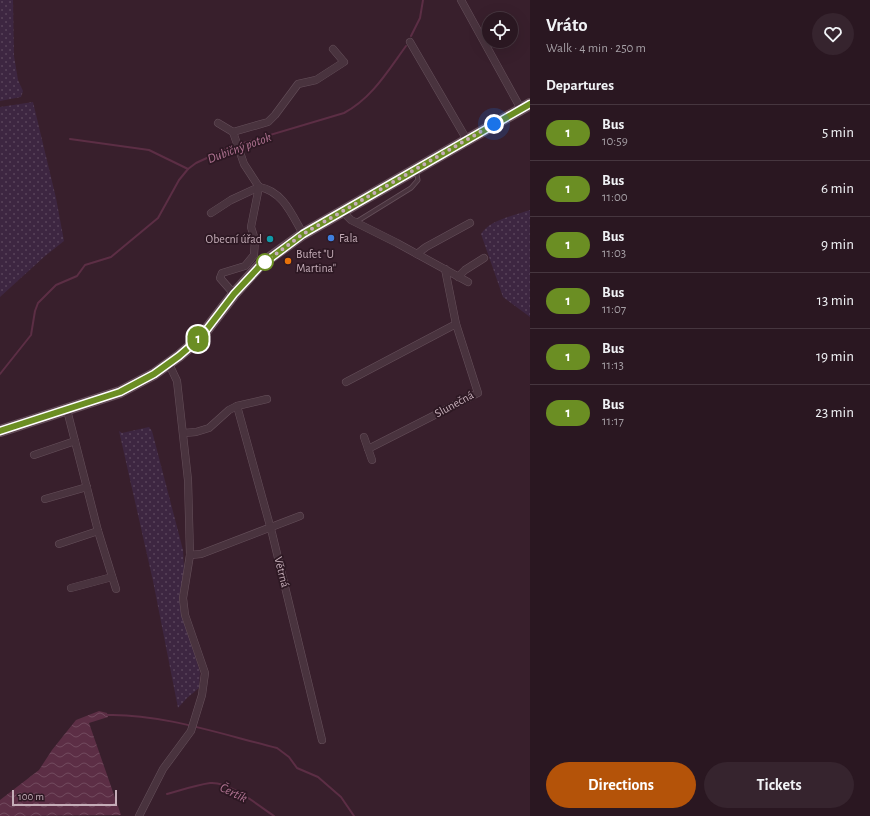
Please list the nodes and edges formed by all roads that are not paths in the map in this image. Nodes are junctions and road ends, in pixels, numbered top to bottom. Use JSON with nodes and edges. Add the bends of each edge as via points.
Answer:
{"nodes":[{"id":1,"x":461,"y":0,"type":"edge"},
{"id":2,"x":410,"y":42,"type":"dead end"},
{"id":3,"x":333,"y":49,"type":"dead end"},
{"id":4,"x":530,"y":104,"type":"edge"},
{"id":5,"x":521,"y":109,"type":"junction"},
{"id":6,"x":218,"y":123,"type":"dead end"},
{"id":7,"x":233,"y":132,"type":"junction"},
{"id":8,"x":467,"y":140,"type":"junction"},
{"id":9,"x":416,"y":168,"type":"junction"},
{"id":10,"x":259,"y":187,"type":"junction"},
{"id":11,"x":342,"y":211,"type":"junction"},
{"id":12,"x":211,"y":213,"type":"dead end"},
{"id":13,"x":355,"y":222,"type":"junction"},
{"id":14,"x":470,"y":223,"type":"dead end"},
{"id":15,"x":303,"y":234,"type":"junction"},
{"id":16,"x":417,"y":254,"type":"junction"},
{"id":17,"x":484,"y":258,"type":"dead end"},
{"id":18,"x":445,"y":270,"type":"junction"},
{"id":19,"x":460,"y":275,"type":"junction"},
{"id":20,"x":468,"y":282,"type":"dead end"},
{"id":21,"x":234,"y":294,"type":"junction"},
{"id":22,"x":456,"y":324,"type":"junction"},
{"id":23,"x":169,"y":364,"type":"junction"},
{"id":24,"x":346,"y":382,"type":"dead end"},
{"id":25,"x":268,"y":399,"type":"dead end"},
{"id":26,"x":237,"y":406,"type":"junction"},
{"id":27,"x":67,"y":410,"type":"junction"},
{"id":28,"x":0,"y":430,"type":"edge"},
{"id":29,"x":184,"y":433,"type":"junction"},
{"id":30,"x":364,"y":437,"type":"dead end"},
{"id":31,"x":75,"y":442,"type":"junction"},
{"id":32,"x":368,"y":448,"type":"junction"},
{"id":33,"x":34,"y":455,"type":"dead end"},
{"id":34,"x":372,"y":460,"type":"dead end"},
{"id":35,"x":87,"y":487,"type":"junction"},
{"id":36,"x":45,"y":499,"type":"dead end"},
{"id":37,"x":300,"y":516,"type":"dead end"},
{"id":38,"x":271,"y":528,"type":"junction"},
{"id":39,"x":98,"y":531,"type":"junction"},
{"id":40,"x":60,"y":544,"type":"dead end"},
{"id":41,"x":190,"y":554,"type":"junction"},
{"id":42,"x":112,"y":577,"type":"junction"},
{"id":43,"x":71,"y":588,"type":"dead end"},
{"id":44,"x":116,"y":589,"type":"dead end"},
{"id":45,"x":322,"y":740,"type":"dead end"},
{"id":46,"x":139,"y":816,"type":"edge"}],
"edges":[{"from":1,"to":5,"type":"street"},
{"from":2,"to":8,"type":"street"},
{"from":3,"to":7,"type":"street","via":[[344,62],[316,80],[298,84],[268,122]]},
{"from":4,"to":5,"type":"main road"},
{"from":5,"to":8,"type":"main road"},
{"from":6,"to":7,"type":"street"},
{"from":7,"to":10,"type":"street","via":[[244,164]]},
{"from":8,"to":9,"type":"main road"},
{"from":9,"to":11,"type":"main road"},
{"from":9,"to":13,"type":"lane","via":[[418,180],[411,188]]},
{"from":10,"to":12,"type":"street"},
{"from":10,"to":15,"type":"street","via":[[269,189],[278,196]]},
{"from":10,"to":21,"type":"street","via":[[251,227],[255,240],[254,254],[245,266],[222,273],[220,278]]},
{"from":11,"to":13,"type":"street"},
{"from":11,"to":15,"type":"main road"},
{"from":13,"to":16,"type":"street"},
{"from":14,"to":16,"type":"street","via":[[426,246]]},
{"from":15,"to":21,"type":"main road","via":[[260,266]]},
{"from":16,"to":18,"type":"street"},
{"from":17,"to":19,"type":"street"},
{"from":18,"to":19,"type":"street"},
{"from":18,"to":22,"type":"street","name":"Slunečná"},
{"from":19,"to":20,"type":"street"},
{"from":21,"to":23,"type":"main road","via":[[201,337]]},
{"from":22,"to":24,"type":"street"},
{"from":22,"to":32,"type":"street","name":"Slunečná","via":[[478,393]]},
{"from":23,"to":27,"type":"main road","via":[[120,392]]},
{"from":23,"to":29,"type":"street","via":[[177,381]]},
{"from":25,"to":26,"type":"street"},
{"from":26,"to":29,"type":"street","via":[[215,424],[196,432]]},
{"from":26,"to":38,"type":"street","name":"Větrná"},
{"from":27,"to":28,"type":"main road"},
{"from":27,"to":31,"type":"street"},
{"from":29,"to":41,"type":"street"},
{"from":30,"to":32,"type":"street"},
{"from":31,"to":33,"type":"street"},
{"from":31,"to":35,"type":"street"},
{"from":32,"to":34,"type":"street"},
{"from":35,"to":36,"type":"street"},
{"from":35,"to":39,"type":"street"},
{"from":37,"to":38,"type":"street"},
{"from":38,"to":41,"type":"street","via":[[201,554]]},
{"from":38,"to":45,"type":"street","name":"Větrná"},
{"from":39,"to":40,"type":"street"},
{"from":39,"to":42,"type":"street"},
{"from":41,"to":46,"type":"street","via":[[183,598],[185,615],[205,673],[202,695],[191,731],[163,769]]},
{"from":42,"to":43,"type":"street"},
{"from":42,"to":44,"type":"street"}]}
